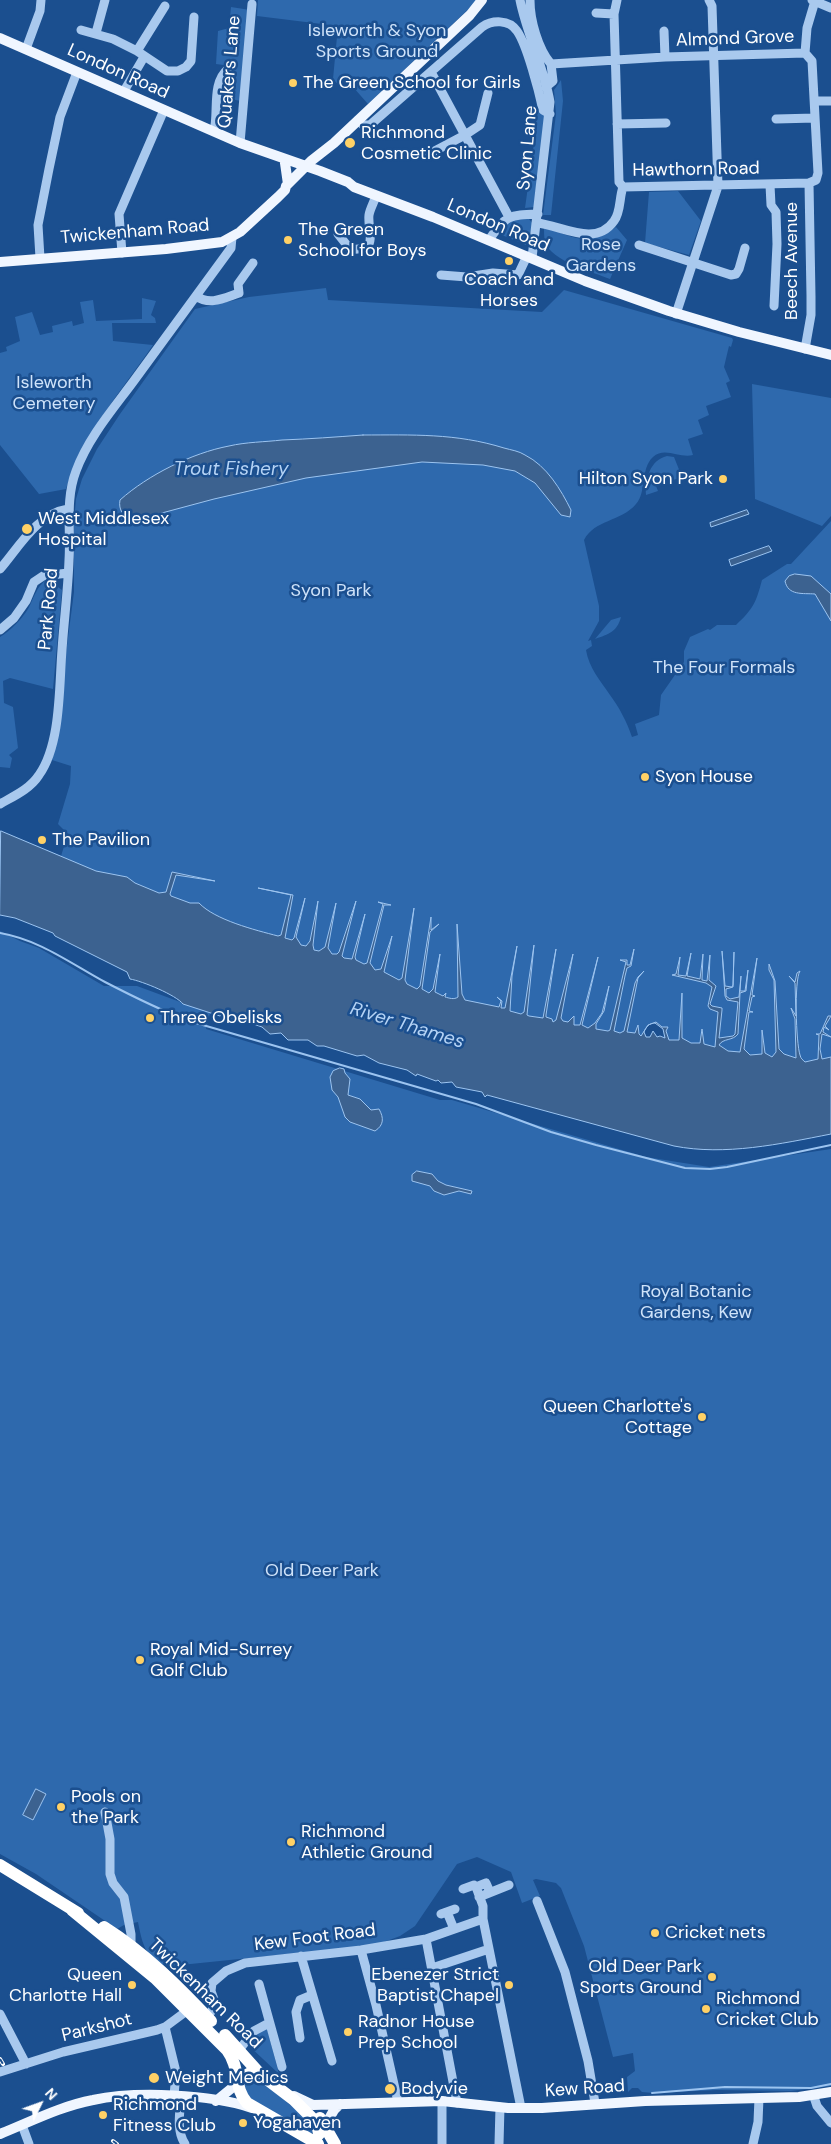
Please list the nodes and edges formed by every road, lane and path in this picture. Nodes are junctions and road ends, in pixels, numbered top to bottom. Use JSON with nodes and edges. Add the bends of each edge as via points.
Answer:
{"nodes":[{"id":1,"x":41,"y":0,"type":"edge"},
{"id":2,"x":105,"y":0,"type":"edge"},
{"id":3,"x":482,"y":0,"type":"edge"},
{"id":4,"x":520,"y":0,"type":"edge"},
{"id":5,"x":530,"y":0,"type":"edge"},
{"id":6,"x":617,"y":0,"type":"edge"},
{"id":7,"x":709,"y":0,"type":"edge"},
{"id":8,"x":813,"y":0,"type":"edge"},
{"id":9,"x":252,"y":4,"type":"dead end"},
{"id":10,"x":165,"y":6,"type":"dead end"},
{"id":11,"x":831,"y":8,"type":"edge"},
{"id":12,"x":596,"y":13,"type":"dead end"},
{"id":13,"x":614,"y":14,"type":"junction"},
{"id":14,"x":194,"y":17,"type":"dead end"},
{"id":15,"x":80,"y":30,"type":"dead end"},
{"id":16,"x":664,"y":31,"type":"dead end"},
{"id":17,"x":96,"y":33,"type":"junction"},
{"id":18,"x":0,"y":38,"type":"edge"},
{"id":19,"x":26,"y":49,"type":"junction"},
{"id":20,"x":805,"y":53,"type":"junction"},
{"id":21,"x":140,"y":54,"type":"junction"},
{"id":22,"x":665,"y":57,"type":"junction"},
{"id":23,"x":714,"y":57,"type":"junction"},
{"id":24,"x":616,"y":59,"type":"junction"},
{"id":25,"x":551,"y":64,"type":"junction"},
{"id":26,"x":228,"y":69,"type":"dead end"},
{"id":27,"x":77,"y":72,"type":"junction"},
{"id":28,"x":431,"y":72,"type":"junction"},
{"id":29,"x":547,"y":86,"type":"junction"},
{"id":30,"x":124,"y":91,"type":"junction"},
{"id":31,"x":488,"y":93,"type":"dead end"},
{"id":32,"x":815,"y":101,"type":"junction"},
{"id":33,"x":831,"y":101,"type":"edge"},
{"id":34,"x":164,"y":110,"type":"junction"},
{"id":35,"x":550,"y":114,"type":"junction"},
{"id":36,"x":815,"y":118,"type":"junction"},
{"id":37,"x":776,"y":119,"type":"dead end"},
{"id":38,"x":358,"y":120,"type":"junction"},
{"id":39,"x":666,"y":123,"type":"dead end"},
{"id":40,"x":618,"y":124,"type":"junction"},
{"id":41,"x":214,"y":131,"type":"junction"},
{"id":42,"x":465,"y":135,"type":"junction"},
{"id":43,"x":240,"y":143,"type":"junction"},
{"id":44,"x":321,"y":154,"type":"junction"},
{"id":45,"x":429,"y":154,"type":"dead end"},
{"id":46,"x":283,"y":159,"type":"junction"},
{"id":47,"x":307,"y":169,"type":"junction"},
{"id":48,"x":809,"y":184,"type":"junction"},
{"id":49,"x":770,"y":185,"type":"junction"},
{"id":50,"x":718,"y":186,"type":"junction"},
{"id":51,"x":286,"y":187,"type":"junction"},
{"id":52,"x":623,"y":187,"type":"junction"},
{"id":53,"x":376,"y":196,"type":"junction"},
{"id":54,"x":509,"y":217,"type":"junction"},
{"id":55,"x":538,"y":218,"type":"junction"},
{"id":56,"x":338,"y":234,"type":"dead end"},
{"id":57,"x":232,"y":237,"type":"junction"},
{"id":58,"x":489,"y":240,"type":"junction"},
{"id":59,"x":639,"y":245,"type":"dead end"},
{"id":60,"x":745,"y":248,"type":"dead end"},
{"id":61,"x":122,"y":252,"type":"junction"},
{"id":62,"x":530,"y":257,"type":"junction"},
{"id":63,"x":40,"y":258,"type":"junction"},
{"id":64,"x":0,"y":262,"type":"edge"},
{"id":65,"x":253,"y":263,"type":"dead end"},
{"id":66,"x":694,"y":263,"type":"junction"},
{"id":67,"x":441,"y":275,"type":"dead end"},
{"id":68,"x":196,"y":296,"type":"junction"},
{"id":69,"x":774,"y":306,"type":"dead end"},
{"id":70,"x":676,"y":314,"type":"junction"},
{"id":71,"x":804,"y":349,"type":"junction"},
{"id":72,"x":831,"y":355,"type":"edge"},
{"id":73,"x":68,"y":509,"type":"junction"},
{"id":74,"x":0,"y":569,"type":"edge"},
{"id":75,"x":68,"y":574,"type":"junction"},
{"id":76,"x":0,"y":630,"type":"edge"},
{"id":77,"x":2,"y":802,"type":"edge"},
{"id":78,"x":105,"y":1812,"type":"dead end"},
{"id":79,"x":0,"y":1865,"type":"edge"},
{"id":80,"x":509,"y":1885,"type":"dead end"},
{"id":81,"x":476,"y":1887,"type":"junction"},
{"id":82,"x":464,"y":1889,"type":"dead end"},
{"id":83,"x":490,"y":1892,"type":"junction"},
{"id":84,"x":480,"y":1897,"type":"junction"},
{"id":85,"x":537,"y":1901,"type":"dead end"},
{"id":86,"x":72,"y":1910,"type":"junction"},
{"id":87,"x":448,"y":1912,"type":"dead end"},
{"id":88,"x":482,"y":1919,"type":"junction"},
{"id":89,"x":129,"y":1922,"type":"junction"},
{"id":90,"x":454,"y":1929,"type":"junction"},
{"id":91,"x":109,"y":1931,"type":"junction"},
{"id":92,"x":426,"y":1939,"type":"junction"},
{"id":93,"x":131,"y":1946,"type":"junction"},
{"id":94,"x":489,"y":1949,"type":"junction"},
{"id":95,"x":361,"y":1950,"type":"junction"},
{"id":96,"x":301,"y":1956,"type":"junction"},
{"id":97,"x":134,"y":1960,"type":"junction"},
{"id":98,"x":432,"y":1968,"type":"junction"},
{"id":99,"x":259,"y":1984,"type":"dead end"},
{"id":100,"x":312,"y":1995,"type":"junction"},
{"id":101,"x":188,"y":2010,"type":"junction"},
{"id":102,"x":0,"y":2014,"type":"edge"},
{"id":103,"x":213,"y":2016,"type":"junction"},
{"id":104,"x":269,"y":2022,"type":"junction"},
{"id":105,"x":165,"y":2027,"type":"junction"},
{"id":106,"x":300,"y":2038,"type":"dead end"},
{"id":107,"x":239,"y":2050,"type":"junction"},
{"id":108,"x":332,"y":2061,"type":"dead end"},
{"id":109,"x":26,"y":2064,"type":"junction"},
{"id":110,"x":282,"y":2067,"type":"dead end"},
{"id":111,"x":0,"y":2072,"type":"edge"},
{"id":112,"x":260,"y":2074,"type":"junction"},
{"id":113,"x":238,"y":2082,"type":"junction"},
{"id":114,"x":278,"y":2086,"type":"junction"},
{"id":115,"x":831,"y":2092,"type":"edge"},
{"id":116,"x":177,"y":2096,"type":"junction"},
{"id":117,"x":814,"y":2096,"type":"junction"},
{"id":118,"x":759,"y":2098,"type":"junction"},
{"id":119,"x":216,"y":2101,"type":"junction"},
{"id":120,"x":442,"y":2101,"type":"junction"},
{"id":121,"x":398,"y":2102,"type":"junction"},
{"id":122,"x":457,"y":2103,"type":"junction"},
{"id":123,"x":340,"y":2104,"type":"junction"},
{"id":124,"x":595,"y":2104,"type":"junction"},
{"id":125,"x":500,"y":2107,"type":"junction"},
{"id":126,"x":253,"y":2108,"type":"junction"},
{"id":127,"x":521,"y":2108,"type":"junction"},
{"id":128,"x":831,"y":2123,"type":"edge"},
{"id":129,"x":22,"y":2126,"type":"junction"},
{"id":130,"x":0,"y":2134,"type":"edge"},
{"id":131,"x":318,"y":2136,"type":"edge"},
{"id":132,"x":29,"y":2144,"type":"edge"},
{"id":133,"x":185,"y":2144,"type":"edge"},
{"id":134,"x":335,"y":2144,"type":"edge"},
{"id":135,"x":442,"y":2144,"type":"edge"},
{"id":136,"x":499,"y":2144,"type":"edge"},
{"id":137,"x":753,"y":2144,"type":"edge"}],
"edges":[{"from":1,"to":19,"type":"street"},
{"from":2,"to":17,"type":"street"},
{"from":3,"to":38,"type":"main road","name":"Twickenham Road"},
{"from":4,"to":29,"type":"street","name":"Syon Lane"},
{"from":5,"to":25,"type":"street","via":[[530,14]]},
{"from":6,"to":13,"type":"street","name":"Hawthorn Road"},
{"from":7,"to":23,"type":"street"},
{"from":8,"to":11,"type":"street"},
{"from":8,"to":20,"type":"street"},
{"from":9,"to":43,"type":"street","name":"Quakers Lane"},
{"from":10,"to":21,"type":"street"},
{"from":12,"to":13,"type":"street"},
{"from":13,"to":24,"type":"street","name":"Hawthorn Road"},
{"from":14,"to":21,"type":"street","via":[[191,61],[186,68],[178,72],[167,71]]},
{"from":15,"to":17,"type":"street"},
{"from":16,"to":22,"type":"street","name":"Almond Grove"},
{"from":17,"to":21,"type":"street"},
{"from":18,"to":19,"type":"main road","name":"London Road"},
{"from":19,"to":27,"type":"main road","name":"London Road"},
{"from":20,"to":23,"type":"street","name":"Almond Grove"},
{"from":20,"to":32,"type":"street","name":"Beech Avenue","via":[[812,61]]},
{"from":21,"to":30,"type":"street"},
{"from":22,"to":23,"type":"street","name":"Almond Grove"},
{"from":22,"to":24,"type":"street","name":"Almond Grove"},
{"from":23,"to":50,"type":"street"},
{"from":24,"to":25,"type":"street","name":"Almond Grove"},
{"from":24,"to":40,"type":"street","name":"Hawthorn Road"},
{"from":25,"to":29,"type":"street","via":[[554,80]]},
{"from":26,"to":41,"type":"street","via":[[222,74]]},
{"from":27,"to":30,"type":"main road","name":"London Road"},
{"from":27,"to":63,"type":"street","via":[[60,117],[38,224]]},
{"from":28,"to":35,"type":"street","via":[[488,23],[505,23],[513,26],[519,34],[543,110]]},
{"from":28,"to":38,"type":"street","via":[[370,125],[363,125]]},
{"from":28,"to":42,"type":"street"},
{"from":29,"to":35,"type":"street","name":"Syon Lane"},
{"from":30,"to":34,"type":"main road","name":"London Road"},
{"from":31,"to":42,"type":"street","via":[[480,125]]},
{"from":32,"to":33,"type":"street"},
{"from":32,"to":36,"type":"street","name":"Beech Avenue"},
{"from":34,"to":41,"type":"main road","name":"London Road"},
{"from":34,"to":61,"type":"street","via":[[120,214]]},
{"from":35,"to":55,"type":"street","name":"Syon Lane"},
{"from":36,"to":37,"type":"street"},
{"from":36,"to":48,"type":"street","name":"Beech Avenue","via":[[818,174],[816,180]]},
{"from":38,"to":44,"type":"main road","name":"Twickenham Road"},
{"from":39,"to":40,"type":"street"},
{"from":40,"to":52,"type":"street","name":"Hawthorn Road","via":[[618,182]]},
{"from":41,"to":43,"type":"main road","name":"London Road"},
{"from":42,"to":45,"type":"street"},
{"from":42,"to":54,"type":"street"},
{"from":43,"to":46,"type":"main road","name":"London Road"},
{"from":44,"to":46,"type":"main road"},
{"from":44,"to":47,"type":"main road","name":"Twickenham Road"},
{"from":46,"to":47,"type":"main road","name":"London Road"},
{"from":46,"to":51,"type":"main road"},
{"from":47,"to":51,"type":"main road","name":"Twickenham Road"},
{"from":47,"to":53,"type":"main road","name":"London Road","via":[[348,182]]},
{"from":48,"to":49,"type":"street","name":"Hawthorn Road"},
{"from":48,"to":71,"type":"street","name":"Beech Avenue","via":[[812,296]]},
{"from":49,"to":50,"type":"street","name":"Hawthorn Road"},
{"from":49,"to":69,"type":"street","via":[[771,205],[776,212]]},
{"from":50,"to":52,"type":"street","name":"Hawthorn Road"},
{"from":50,"to":66,"type":"street"},
{"from":51,"to":57,"type":"main road","name":"Twickenham Road"},
{"from":52,"to":55,"type":"street","via":[[614,222],[604,230],[578,234]]},
{"from":53,"to":56,"type":"street","via":[[369,214],[371,241],[358,250],[350,249]]},
{"from":53,"to":58,"type":"main road","name":"London Road"},
{"from":54,"to":55,"type":"street","name":"Syon Lane"},
{"from":54,"to":58,"type":"street"},
{"from":55,"to":62,"type":"street","name":"Syon Lane"},
{"from":57,"to":61,"type":"main road","name":"Twickenham Road","via":[[201,245]]},
{"from":57,"to":68,"type":"street","name":"Park Road","via":[[231,248]]},
{"from":58,"to":62,"type":"main road","name":"London Road"},
{"from":59,"to":66,"type":"street"},
{"from":60,"to":66,"type":"street","via":[[736,274]]},
{"from":61,"to":63,"type":"main road","name":"Twickenham Road"},
{"from":62,"to":67,"type":"street","via":[[518,276],[492,273]]},
{"from":62,"to":70,"type":"main road","name":"London Road"},
{"from":63,"to":64,"type":"main road","name":"Twickenham Road"},
{"from":65,"to":68,"type":"street","via":[[238,284],[239,293],[209,302]]},
{"from":66,"to":70,"type":"street"},
{"from":68,"to":73,"type":"street","name":"Park Road","via":[[95,436],[77,469]]},
{"from":70,"to":71,"type":"main road","name":"London Road"},
{"from":71,"to":72,"type":"main road","name":"London Road"},
{"from":73,"to":74,"type":"street","via":[[41,520]]},
{"from":73,"to":75,"type":"street","name":"Park Road"},
{"from":75,"to":76,"type":"street","via":[[43,576],[34,582],[14,618]]},
{"from":75,"to":77,"type":"street","name":"Park Road","via":[[59,699],[48,758],[31,785]]},
{"from":78,"to":89,"type":"street","via":[[110,1839],[110,1874],[124,1897]]},
{"from":79,"to":86,"type":"highway","name":"Twickenham Road"},
{"from":80,"to":83,"type":"street"},
{"from":81,"to":82,"type":"street"},
{"from":81,"to":83,"type":"street","via":[[486,1883]]},
{"from":81,"to":84,"type":"street"},
{"from":83,"to":84,"type":"street"},
{"from":84,"to":88,"type":"street"},
{"from":85,"to":124,"type":"street","via":[[565,1972],[588,2061]]},
{"from":86,"to":91,"type":"highway","name":"Twickenham Road"},
{"from":86,"to":97,"type":"highway","name":"Twickenham Road"},
{"from":87,"to":90,"type":"street"},
{"from":88,"to":90,"type":"street","name":"Kew Foot Road"},
{"from":88,"to":94,"type":"street"},
{"from":89,"to":91,"type":"street","via":[[120,1930]]},
{"from":89,"to":93,"type":"street"},
{"from":90,"to":92,"type":"street","name":"Kew Foot Road"},
{"from":91,"to":93,"type":"highway","name":"Twickenham Road"},
{"from":92,"to":95,"type":"street","name":"Kew Foot Road"},
{"from":92,"to":98,"type":"street"},
{"from":93,"to":97,"type":"street"},
{"from":93,"to":103,"type":"highway","name":"Twickenham Road"},
{"from":94,"to":98,"type":"street"},
{"from":94,"to":127,"type":"street"},
{"from":95,"to":96,"type":"street","name":"Kew Foot Road"},
{"from":95,"to":121,"type":"street"},
{"from":96,"to":100,"type":"street"},
{"from":96,"to":103,"type":"street","name":"Kew Foot Road","via":[[245,1962],[226,1971],[212,1983],[216,2005]]},
{"from":97,"to":101,"type":"highway","name":"Twickenham Road"},
{"from":98,"to":122,"type":"street"},
{"from":99,"to":104,"type":"street"},
{"from":100,"to":106,"type":"street","via":[[300,2000],[296,2012]]},
{"from":100,"to":108,"type":"street"},
{"from":101,"to":105,"type":"street","name":"Parkshot"},
{"from":101,"to":113,"type":"highway","name":"Twickenham Road","via":[[231,2056],[238,2070]]},
{"from":102,"to":109,"type":"street"},
{"from":103,"to":107,"type":"highway","name":"Twickenham Road"},
{"from":104,"to":107,"type":"street","via":[[254,2031]]},
{"from":104,"to":110,"type":"street"},
{"from":105,"to":109,"type":"street","name":"Parkshot"},
{"from":105,"to":116,"type":"street","via":[[176,2072]]},
{"from":107,"to":112,"type":"highway","name":"Twickenham Road"},
{"from":109,"to":111,"type":"street","name":"Parkshot"},
{"from":112,"to":113,"type":"highway","via":[[250,2073]]},
{"from":112,"to":114,"type":"highway","name":"Twickenham Road"},
{"from":113,"to":119,"type":"main road"},
{"from":113,"to":126,"type":"highway","name":"Twickenham Road","via":[[242,2096]]},
{"from":114,"to":123,"type":"main road","name":"Kew Road","via":[[308,2104]]},
{"from":114,"to":131,"type":"highway","name":"Twickenham Road","via":[[314,2112]]},
{"from":115,"to":117,"type":"main road","name":"Kew Road"},
{"from":116,"to":119,"type":"main road"},
{"from":116,"to":129,"type":"main road","via":[[137,2095],[93,2100]]},
{"from":116,"to":133,"type":"street","via":[[179,2128]]},
{"from":117,"to":118,"type":"main road","name":"Kew Road"},
{"from":117,"to":128,"type":"street","via":[[817,2106]]},
{"from":118,"to":124,"type":"main road","name":"Kew Road"},
{"from":118,"to":137,"type":"street"},
{"from":119,"to":126,"type":"main road"},
{"from":120,"to":121,"type":"main road","name":"Kew Road"},
{"from":120,"to":122,"type":"main road","name":"Kew Road"},
{"from":120,"to":135,"type":"street"},
{"from":121,"to":123,"type":"main road","name":"Kew Road"},
{"from":122,"to":125,"type":"main road","name":"Kew Road"},
{"from":123,"to":131,"type":"main road"},
{"from":124,"to":127,"type":"main road","name":"Kew Road"},
{"from":125,"to":127,"type":"main road","name":"Kew Road"},
{"from":125,"to":136,"type":"street"},
{"from":126,"to":131,"type":"highway"},
{"from":129,"to":130,"type":"main road"},
{"from":129,"to":132,"type":"street"},
{"from":131,"to":134,"type":"highway","name":"Twickenham Road"}]}
